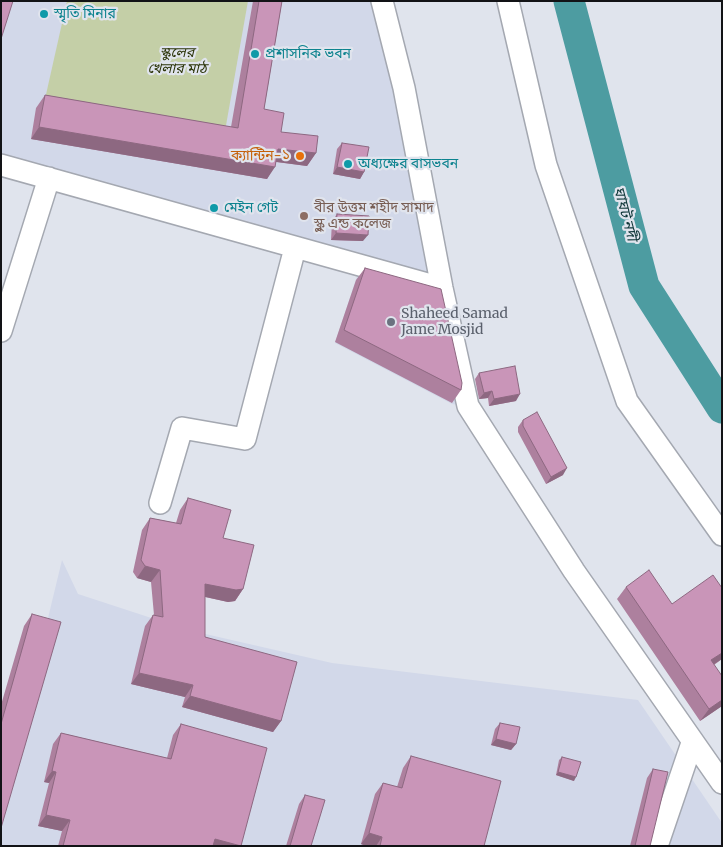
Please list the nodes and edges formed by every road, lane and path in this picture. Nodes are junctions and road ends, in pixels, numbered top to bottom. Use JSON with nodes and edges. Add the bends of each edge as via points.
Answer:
{"nodes":[{"id":1,"x":382,"y":1,"type":"edge"},
{"id":2,"x":508,"y":1,"type":"edge"},
{"id":3,"x":1,"y":165,"type":"edge"},
{"id":4,"x":48,"y":178,"type":"junction"},
{"id":5,"x":295,"y":248,"type":"junction"},
{"id":6,"x":442,"y":288,"type":"junction"},
{"id":7,"x":1,"y":331,"type":"edge"},
{"id":8,"x":160,"y":503,"type":"dead end"},
{"id":9,"x":722,"y":535,"type":"edge"},
{"id":10,"x":692,"y":743,"type":"junction"},
{"id":11,"x":722,"y":783,"type":"edge"},
{"id":12,"x":657,"y":846,"type":"edge"}],
"edges":[{"from":1,"to":6,"type":"street","via":[[404,88]]},
{"from":2,"to":9,"type":"street","via":[[546,165],[627,401]]},
{"from":3,"to":4,"type":"street"},
{"from":4,"to":5,"type":"street"},
{"from":4,"to":7,"type":"street"},
{"from":5,"to":6,"type":"street"},
{"from":5,"to":8,"type":"street","via":[[245,439],[182,428]]},
{"from":6,"to":10,"type":"street","via":[[468,406],[574,571]]},
{"from":10,"to":11,"type":"street"},
{"from":10,"to":12,"type":"street"}]}
